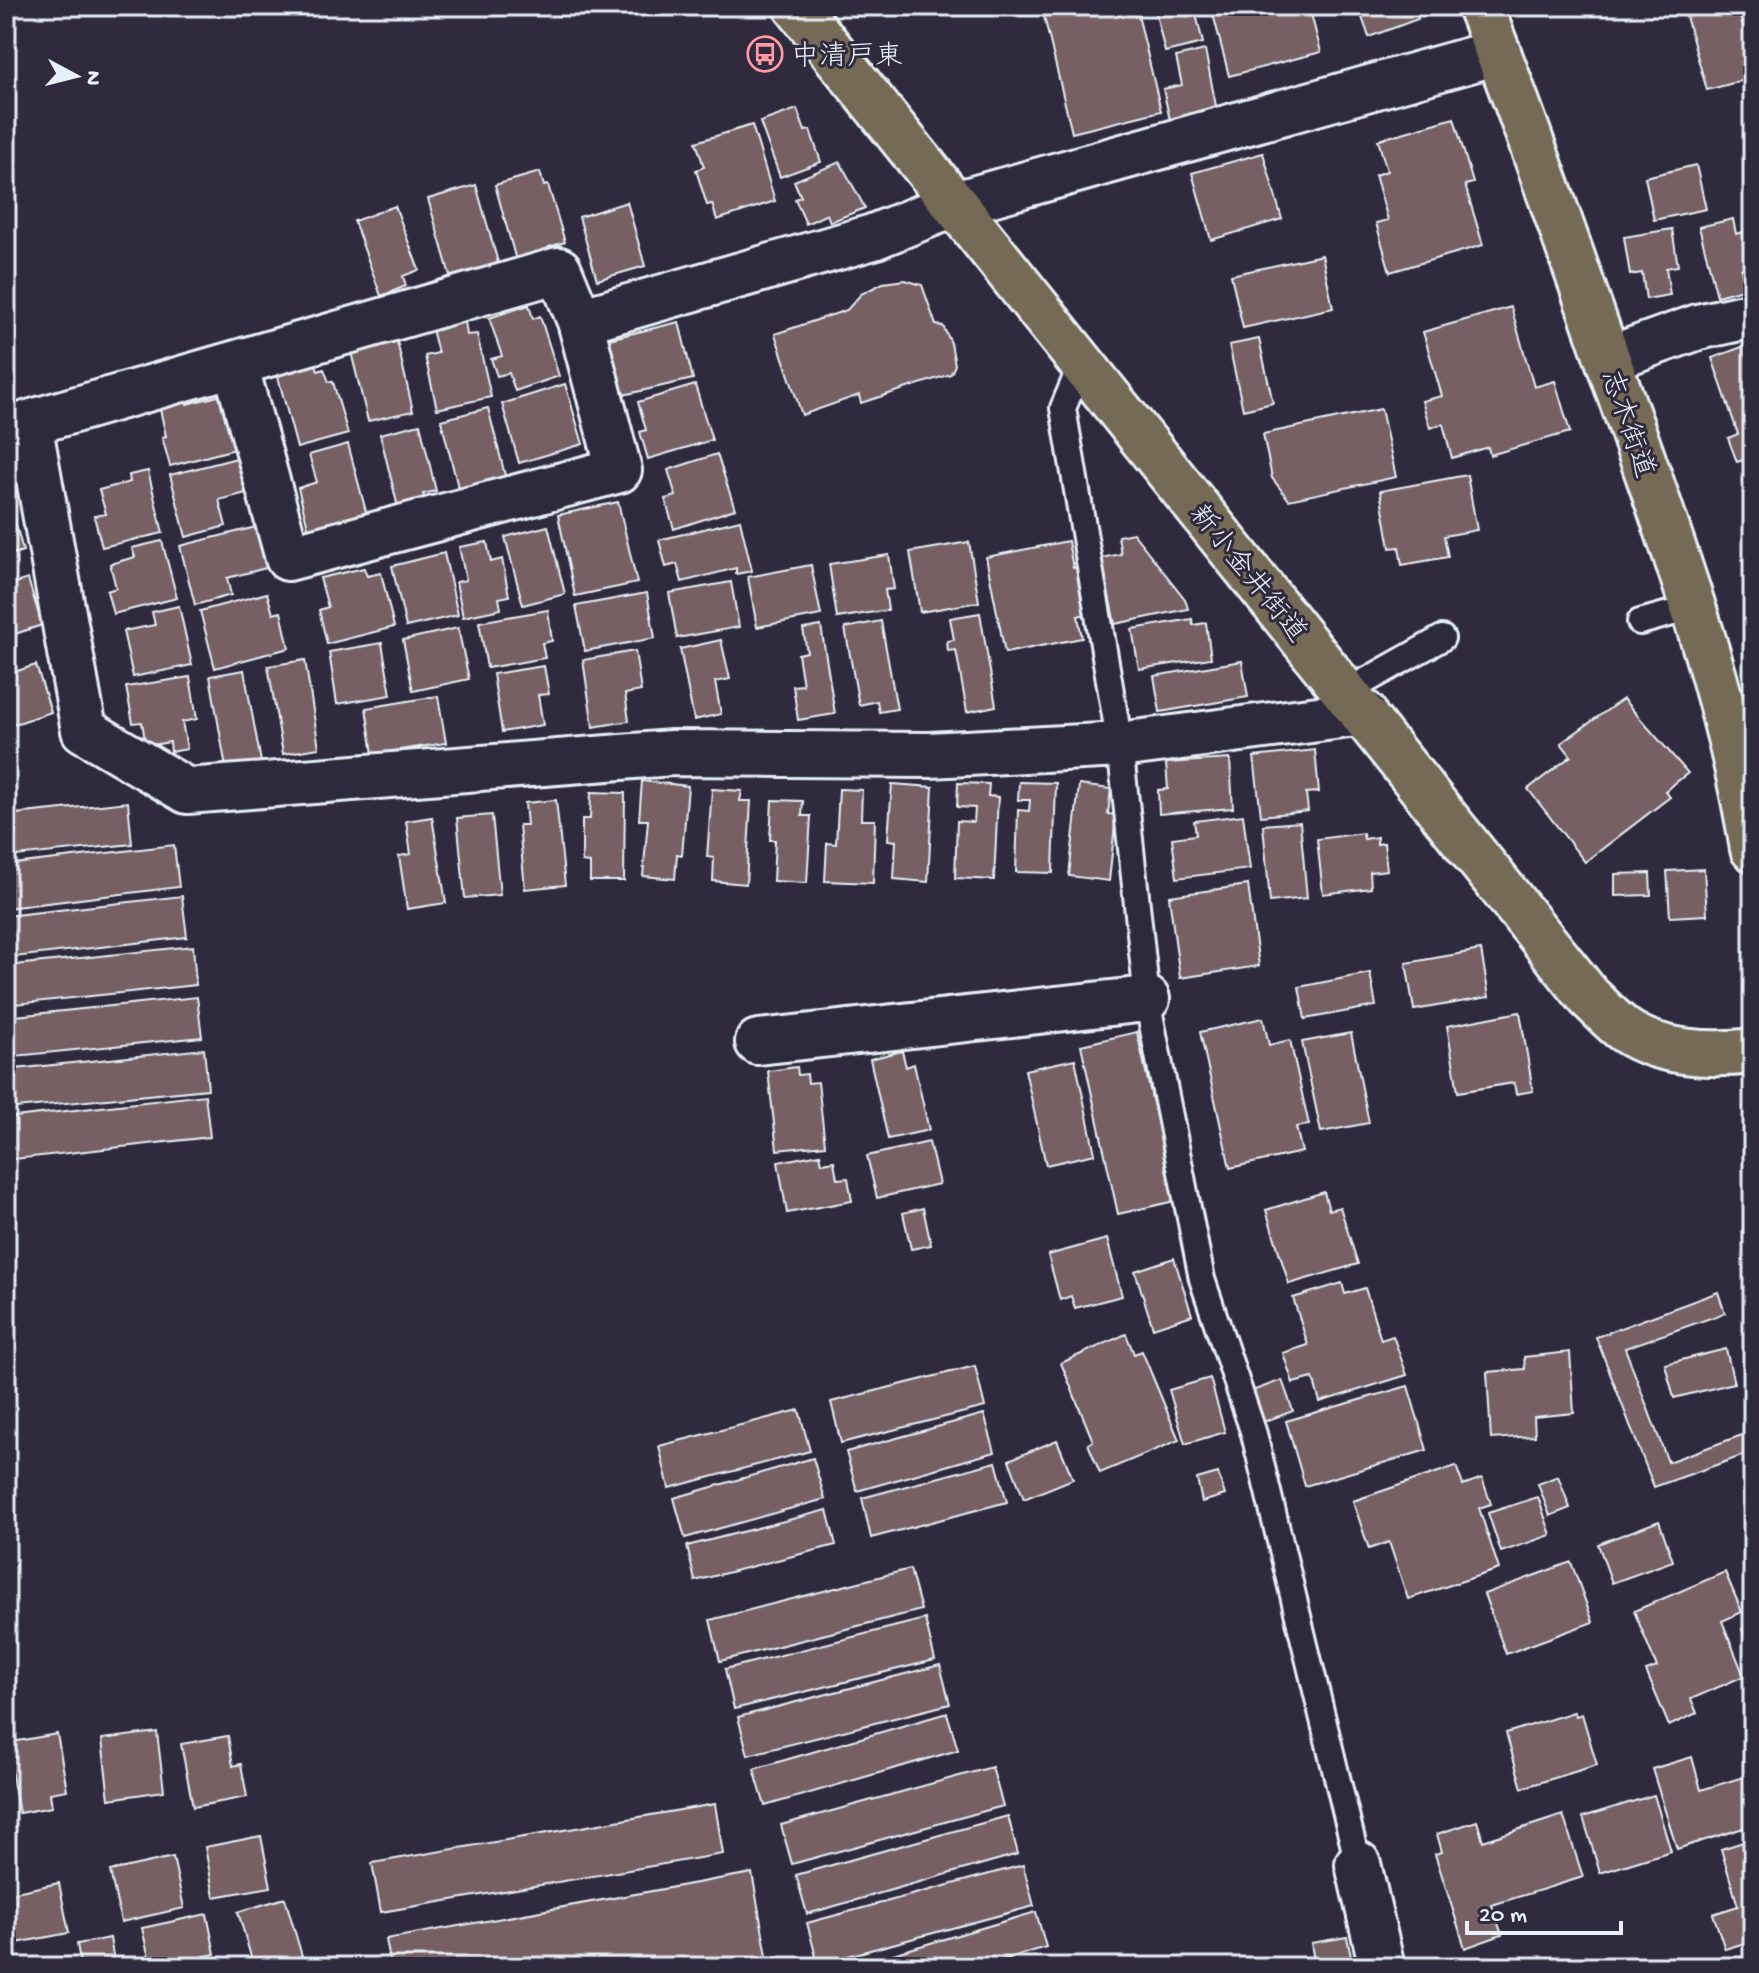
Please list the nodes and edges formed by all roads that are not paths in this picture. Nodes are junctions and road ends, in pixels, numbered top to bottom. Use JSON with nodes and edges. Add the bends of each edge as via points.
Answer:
{"nodes":[{"id":1,"x":796,"y":6,"type":"edge"},
{"id":2,"x":1480,"y":6,"type":"edge"},
{"id":3,"x":1498,"y":52,"type":"junction"},
{"id":4,"x":955,"y":204,"type":"junction"},
{"id":5,"x":1753,"y":315,"type":"edge"},
{"id":6,"x":580,"y":321,"type":"junction"},
{"id":7,"x":1608,"y":359,"type":"junction"},
{"id":8,"x":1082,"y":363,"type":"junction"},
{"id":9,"x":235,"y":364,"type":"junction"},
{"id":10,"x":1694,"y":607,"type":"junction"},
{"id":11,"x":1640,"y":622,"type":"dead end"},
{"id":12,"x":1442,"y":638,"type":"dead end"},
{"id":13,"x":1355,"y":702,"type":"junction"},
{"id":14,"x":1120,"y":745,"type":"junction"},
{"id":15,"x":1753,"y":849,"type":"edge"},
{"id":16,"x":1147,"y":999,"type":"junction"},
{"id":17,"x":758,"y":1042,"type":"dead end"},
{"id":18,"x":1753,"y":1051,"type":"edge"},
{"id":19,"x":1358,"y":1864,"type":"joint"},
{"id":20,"x":1382,"y":1967,"type":"edge"}],
"edges":[{"from":1,"to":4,"type":"main road","name":"新小金井街道"},
{"from":2,"to":3,"type":"main road","name":"志木街道"},
{"from":3,"to":4,"type":"street"},
{"from":3,"to":7,"type":"main road","name":"志木街道"},
{"from":4,"to":6,"type":"street","via":[[873,237]]},
{"from":4,"to":8,"type":"main road","name":"新小金井街道"},
{"from":5,"to":7,"type":"street","via":[[1698,327]]},
{"from":6,"to":9,"type":"street","via":[[559,270]]},
{"from":6,"to":9,"type":"street","via":[[619,470],[288,558]]},
{"from":7,"to":10,"type":"main road","name":"志木街道"},
{"from":8,"to":13,"type":"main road","name":"新小金井街道"},
{"from":8,"to":14,"type":"lane","via":[[1063,408]]},
{"from":9,"to":14,"type":"street","via":[[29,423],[84,730],[187,791],[672,753],[929,755]]},
{"from":10,"to":11,"type":"lane"},
{"from":10,"to":15,"type":"main road","name":"志木街道","via":[[1737,763]]},
{"from":12,"to":13,"type":"lane"},
{"from":13,"to":14,"type":"street"},
{"from":13,"to":18,"type":"main road","name":"新小金井街道","via":[[1589,997],[1627,1032],[1673,1050],[1725,1055]]},
{"from":14,"to":16,"type":"lane"},
{"from":16,"to":17,"type":"street"},
{"from":16,"to":19,"type":"lane","via":[[1202,1279],[1254,1434]]},
{"from":19,"to":20,"type":"street"}]}
